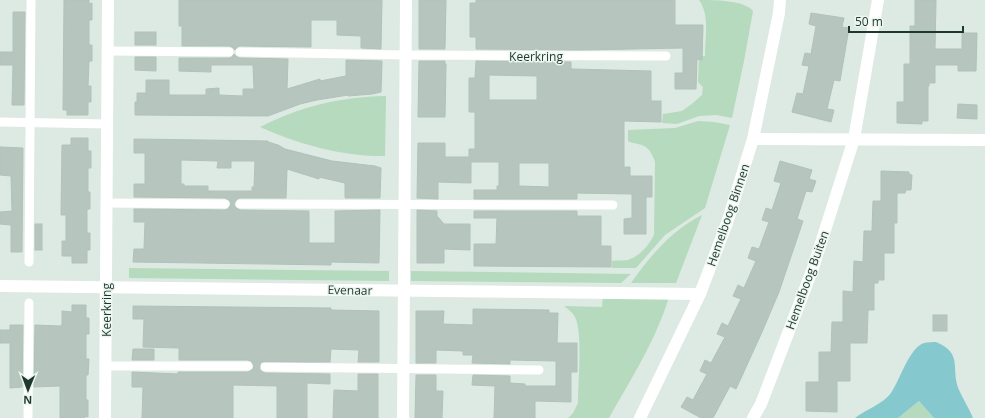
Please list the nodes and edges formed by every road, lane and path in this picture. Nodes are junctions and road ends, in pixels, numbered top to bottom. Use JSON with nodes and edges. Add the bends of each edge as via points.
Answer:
{"nodes":[{"id":1,"x":31,"y":0,"type":"edge"},
{"id":2,"x":108,"y":0,"type":"edge"},
{"id":3,"x":406,"y":0,"type":"edge"},
{"id":4,"x":780,"y":0,"type":"edge"},
{"id":5,"x":878,"y":0,"type":"edge"},
{"id":6,"x":108,"y":51,"type":"junction"},
{"id":7,"x":229,"y":52,"type":"dead end"},
{"id":8,"x":240,"y":52,"type":"dead end"},
{"id":9,"x":405,"y":55,"type":"junction"},
{"id":10,"x":666,"y":56,"type":"dead end"},
{"id":11,"x":0,"y":122,"type":"edge"},
{"id":12,"x":30,"y":123,"type":"junction"},
{"id":13,"x":107,"y":124,"type":"junction"},
{"id":14,"x":753,"y":139,"type":"junction"},
{"id":15,"x":854,"y":139,"type":"junction"},
{"id":16,"x":985,"y":140,"type":"edge"},
{"id":17,"x":107,"y":203,"type":"junction"},
{"id":18,"x":225,"y":204,"type":"dead end"},
{"id":19,"x":240,"y":204,"type":"dead end"},
{"id":20,"x":405,"y":205,"type":"junction"},
{"id":21,"x":612,"y":205,"type":"dead end"},
{"id":22,"x":29,"y":262,"type":"dead end"},
{"id":23,"x":0,"y":286,"type":"edge"},
{"id":24,"x":106,"y":287,"type":"junction"},
{"id":25,"x":404,"y":290,"type":"junction"},
{"id":26,"x":700,"y":294,"type":"junction"},
{"id":27,"x":29,"y":303,"type":"dead end"},
{"id":28,"x":105,"y":366,"type":"junction"},
{"id":29,"x":248,"y":366,"type":"dead end"},
{"id":30,"x":265,"y":366,"type":"dead end"},
{"id":31,"x":403,"y":368,"type":"junction"},
{"id":32,"x":539,"y":370,"type":"dead end"},
{"id":33,"x":28,"y":418,"type":"edge"},
{"id":34,"x":105,"y":418,"type":"edge"},
{"id":35,"x":403,"y":418,"type":"edge"},
{"id":36,"x":640,"y":418,"type":"edge"},
{"id":37,"x":753,"y":418,"type":"edge"}],
"edges":[{"from":1,"to":12,"type":"lane"},
{"from":2,"to":6,"type":"street","name":"Keerkring"},
{"from":3,"to":9,"type":"street"},
{"from":4,"to":14,"type":"street","name":"Hemelboog Binnen"},
{"from":5,"to":15,"type":"street","name":"Hemelboog Buiten"},
{"from":6,"to":7,"type":"lane"},
{"from":6,"to":13,"type":"street","name":"Keerkring"},
{"from":8,"to":9,"type":"lane","name":"Keerkring"},
{"from":9,"to":10,"type":"lane","name":"Keerkring"},
{"from":9,"to":20,"type":"street"},
{"from":11,"to":12,"type":"lane"},
{"from":12,"to":13,"type":"lane"},
{"from":12,"to":22,"type":"lane"},
{"from":13,"to":17,"type":"street","name":"Keerkring"},
{"from":14,"to":15,"type":"street"},
{"from":14,"to":26,"type":"street","name":"Hemelboog Binnen","via":[[727,223]]},
{"from":15,"to":16,"type":"street"},
{"from":15,"to":37,"type":"street","name":"Hemelboog Buiten","via":[[813,268],[761,404]]},
{"from":17,"to":18,"type":"lane"},
{"from":17,"to":24,"type":"street","name":"Keerkring"},
{"from":19,"to":20,"type":"lane"},
{"from":20,"to":21,"type":"lane"},
{"from":20,"to":25,"type":"street"},
{"from":23,"to":24,"type":"street","name":"Evenaar"},
{"from":24,"to":25,"type":"street","name":"Evenaar"},
{"from":24,"to":28,"type":"street","name":"Keerkring"},
{"from":25,"to":26,"type":"street","name":"Evenaar"},
{"from":25,"to":31,"type":"street"},
{"from":26,"to":36,"type":"street","name":"Hemelboog Binnen"},
{"from":27,"to":33,"type":"lane"},
{"from":28,"to":29,"type":"lane"},
{"from":28,"to":34,"type":"street","name":"Keerkring"},
{"from":30,"to":31,"type":"lane"},
{"from":31,"to":32,"type":"lane"},
{"from":31,"to":35,"type":"street"}]}
